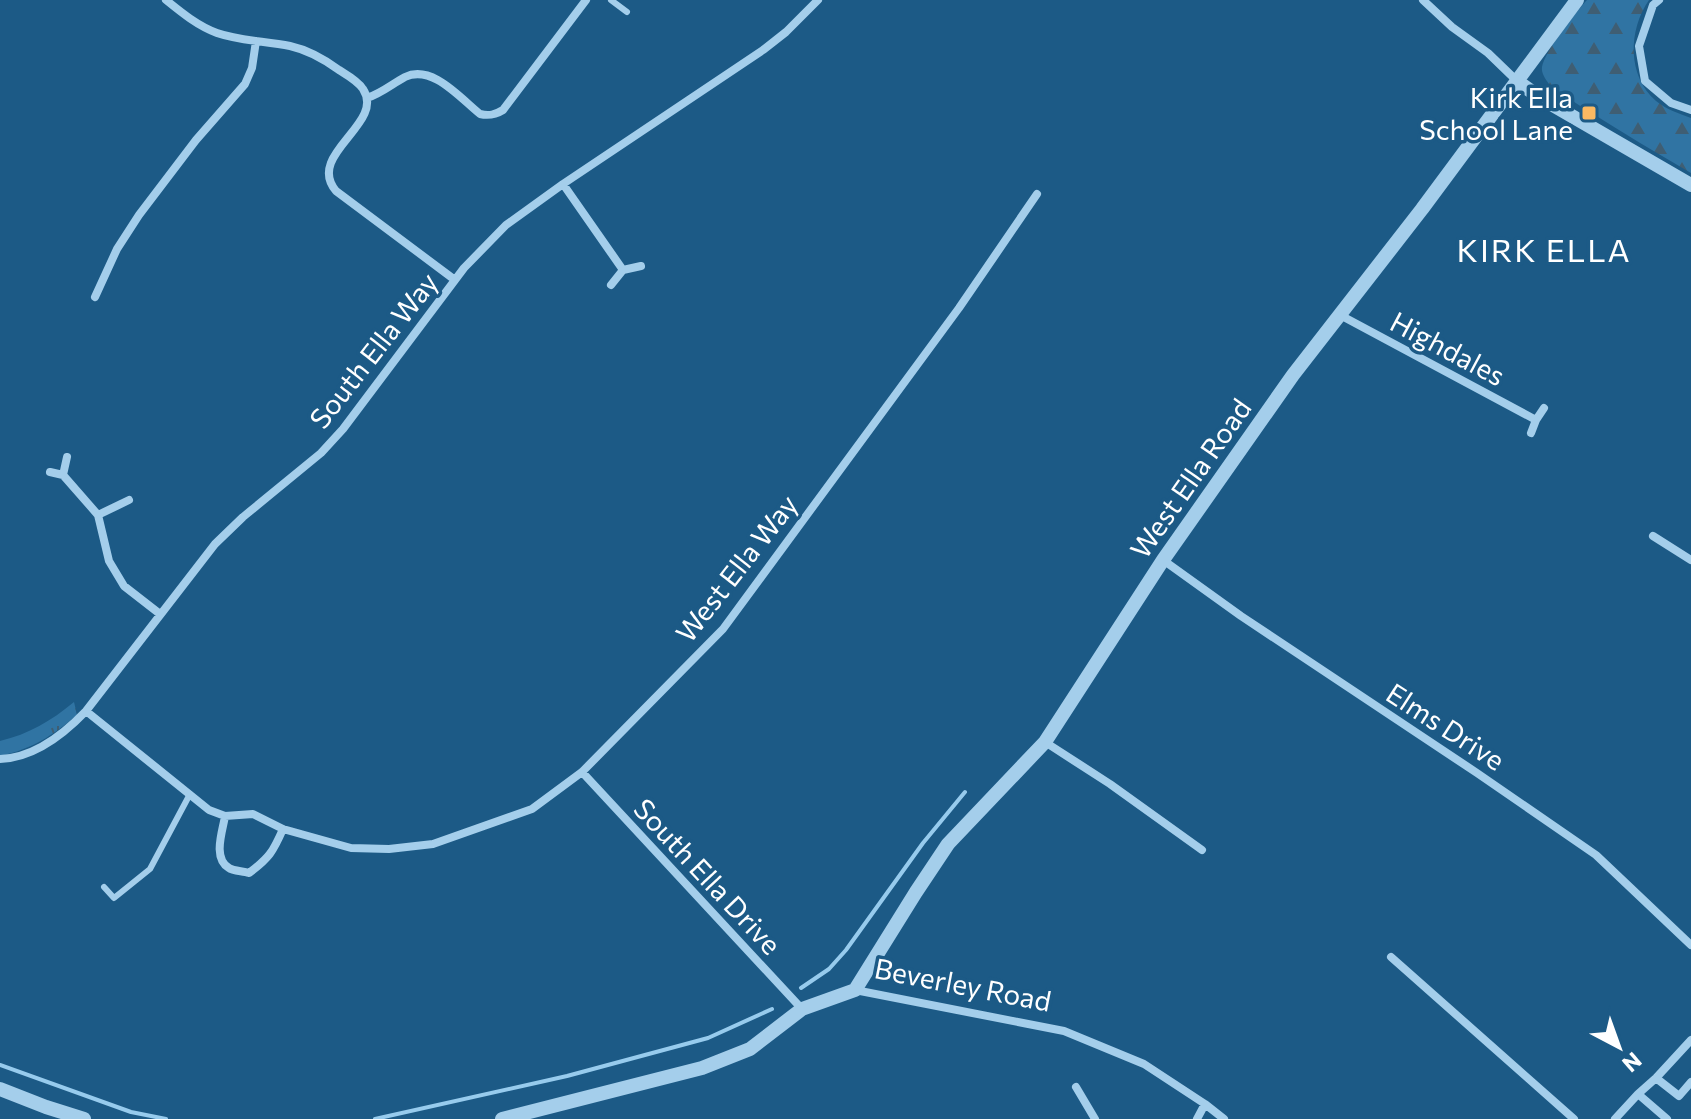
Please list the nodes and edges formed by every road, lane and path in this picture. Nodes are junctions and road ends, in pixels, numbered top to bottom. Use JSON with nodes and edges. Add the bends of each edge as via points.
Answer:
{"nodes":[{"id":1,"x":166,"y":0,"type":"edge"},
{"id":2,"x":586,"y":0,"type":"edge"},
{"id":3,"x":611,"y":0,"type":"edge"},
{"id":4,"x":818,"y":0,"type":"edge"},
{"id":5,"x":1423,"y":0,"type":"edge"},
{"id":6,"x":1577,"y":0,"type":"edge"},
{"id":7,"x":1659,"y":0,"type":"edge"},
{"id":8,"x":627,"y":12,"type":"dead end"},
{"id":9,"x":256,"y":41,"type":"junction"},
{"id":10,"x":1517,"y":81,"type":"junction"},
{"id":11,"x":367,"y":98,"type":"junction"},
{"id":12,"x":1691,"y":110,"type":"edge"},
{"id":13,"x":563,"y":184,"type":"junction"},
{"id":14,"x":1691,"y":185,"type":"edge"},
{"id":15,"x":1037,"y":194,"type":"dead end"},
{"id":16,"x":641,"y":266,"type":"dead end"},
{"id":17,"x":623,"y":270,"type":"junction"},
{"id":18,"x":455,"y":280,"type":"junction"},
{"id":19,"x":611,"y":285,"type":"dead end"},
{"id":20,"x":95,"y":297,"type":"dead end"},
{"id":21,"x":1340,"y":315,"type":"junction"},
{"id":22,"x":1544,"y":408,"type":"dead end"},
{"id":23,"x":1536,"y":420,"type":"junction"},
{"id":24,"x":1531,"y":433,"type":"dead end"},
{"id":25,"x":67,"y":457,"type":"dead end"},
{"id":26,"x":50,"y":472,"type":"dead end"},
{"id":27,"x":63,"y":475,"type":"junction"},
{"id":28,"x":129,"y":500,"type":"dead end"},
{"id":29,"x":98,"y":515,"type":"junction"},
{"id":30,"x":1653,"y":536,"type":"dead end"},
{"id":31,"x":1163,"y":560,"type":"junction"},
{"id":32,"x":1691,"y":560,"type":"edge"},
{"id":33,"x":160,"y":614,"type":"junction"},
{"id":34,"x":86,"y":711,"type":"junction"},
{"id":35,"x":1045,"y":742,"type":"junction"},
{"id":36,"x":0,"y":759,"type":"edge"},
{"id":37,"x":582,"y":772,"type":"junction"},
{"id":38,"x":190,"y":794,"type":"junction"},
{"id":39,"x":225,"y":816,"type":"junction"},
{"id":40,"x":283,"y":829,"type":"junction"},
{"id":41,"x":1202,"y":850,"type":"dead end"},
{"id":42,"x":104,"y":887,"type":"dead end"},
{"id":43,"x":1691,"y":945,"type":"edge"},
{"id":44,"x":1391,"y":957,"type":"dead end"},
{"id":45,"x":855,"y":990,"type":"junction"},
{"id":46,"x":802,"y":1009,"type":"junction"},
{"id":47,"x":1691,"y":1040,"type":"edge"},
{"id":48,"x":1656,"y":1078,"type":"junction"},
{"id":49,"x":1691,"y":1082,"type":"edge"},
{"id":50,"x":1076,"y":1087,"type":"dead end"},
{"id":51,"x":0,"y":1089,"type":"edge"},
{"id":52,"x":1092,"y":1094,"type":"dead end"},
{"id":53,"x":1638,"y":1094,"type":"junction"},
{"id":54,"x":1083,"y":1098,"type":"junction"},
{"id":55,"x":1205,"y":1104,"type":"junction"},
{"id":56,"x":84,"y":1119,"type":"edge"},
{"id":57,"x":502,"y":1119,"type":"edge"},
{"id":58,"x":1095,"y":1119,"type":"edge"},
{"id":59,"x":1197,"y":1119,"type":"edge"},
{"id":60,"x":1224,"y":1119,"type":"edge"},
{"id":61,"x":1574,"y":1119,"type":"edge"},
{"id":62,"x":1615,"y":1119,"type":"edge"},
{"id":63,"x":1667,"y":1119,"type":"edge"}],
"edges":[{"from":1,"to":9,"type":"street","via":[[208,29]]},
{"from":2,"to":11,"type":"street","via":[[498,113],[480,114],[424,74],[404,78]]},
{"from":3,"to":8,"type":"lane"},
{"from":4,"to":13,"type":"street","name":"South Ella Way","via":[[763,50]]},
{"from":5,"to":10,"type":"street"},
{"from":6,"to":10,"type":"street","name":"West Ella Road"},
{"from":7,"to":12,"type":"street","via":[[1639,46],[1645,81],[1671,103]]},
{"from":9,"to":11,"type":"street","via":[[317,56],[360,85]]},
{"from":9,"to":20,"type":"street","via":[[245,84],[139,215]]},
{"from":10,"to":14,"type":"street"},
{"from":10,"to":21,"type":"street","name":"West Ella Road"},
{"from":11,"to":18,"type":"street","via":[[364,115],[329,165],[329,181]]},
{"from":13,"to":17,"type":"street"},
{"from":13,"to":18,"type":"street","name":"South Ella Way","via":[[506,225]]},
{"from":15,"to":37,"type":"street","name":"West Ella Way","via":[[723,629]]},
{"from":16,"to":17,"type":"street"},
{"from":17,"to":19,"type":"street"},
{"from":18,"to":33,"type":"street","name":"South Ella Way","via":[[343,429],[228,530]]},
{"from":21,"to":23,"type":"street","name":"Highdales"},
{"from":21,"to":31,"type":"street","name":"West Ella Road"},
{"from":22,"to":23,"type":"street"},
{"from":23,"to":24,"type":"street"},
{"from":25,"to":27,"type":"street"},
{"from":26,"to":27,"type":"street"},
{"from":27,"to":29,"type":"street"},
{"from":28,"to":29,"type":"street"},
{"from":29,"to":33,"type":"street","via":[[109,561],[124,586]]},
{"from":30,"to":32,"type":"street"},
{"from":31,"to":35,"type":"street","name":"West Ella Road"},
{"from":31,"to":43,"type":"street","name":"Elms Drive","via":[[1596,855]]},
{"from":33,"to":34,"type":"street","name":"South Ella Way"},
{"from":34,"to":36,"type":"street","name":"South Ella Way","via":[[44,745]]},
{"from":34,"to":38,"type":"street","name":"West Ella Way"},
{"from":35,"to":41,"type":"street"},
{"from":35,"to":45,"type":"street","name":"West Ella Road","via":[[948,844]]},
{"from":37,"to":40,"type":"street","name":"West Ella Way","via":[[532,809],[433,844],[351,848]]},
{"from":37,"to":46,"type":"street","name":"South Ella Drive"},
{"from":38,"to":39,"type":"street","name":"West Ella Way"},
{"from":38,"to":42,"type":"lane","via":[[150,869],[114,898]]},
{"from":39,"to":40,"type":"street","name":"West Ella Way","via":[[253,814]]},
{"from":39,"to":40,"type":"street","via":[[219,841],[222,861],[249,873],[266,860]]},
{"from":44,"to":61,"type":"street"},
{"from":45,"to":46,"type":"street","name":"Beverley Road"},
{"from":45,"to":55,"type":"street","name":"Beverley Road","via":[[1064,1031],[1144,1064]]},
{"from":46,"to":57,"type":"street","name":"Beverley Road","via":[[750,1049],[702,1068]]},
{"from":47,"to":48,"type":"street"},
{"from":48,"to":49,"type":"street","via":[[1679,1096]]},
{"from":48,"to":53,"type":"street"},
{"from":50,"to":54,"type":"street"},
{"from":51,"to":56,"type":"street"},
{"from":52,"to":54,"type":"street"},
{"from":53,"to":62,"type":"street"},
{"from":53,"to":63,"type":"street"},
{"from":54,"to":58,"type":"street"},
{"from":55,"to":59,"type":"street"},
{"from":55,"to":60,"type":"street","name":"Beverley Road"}]}
